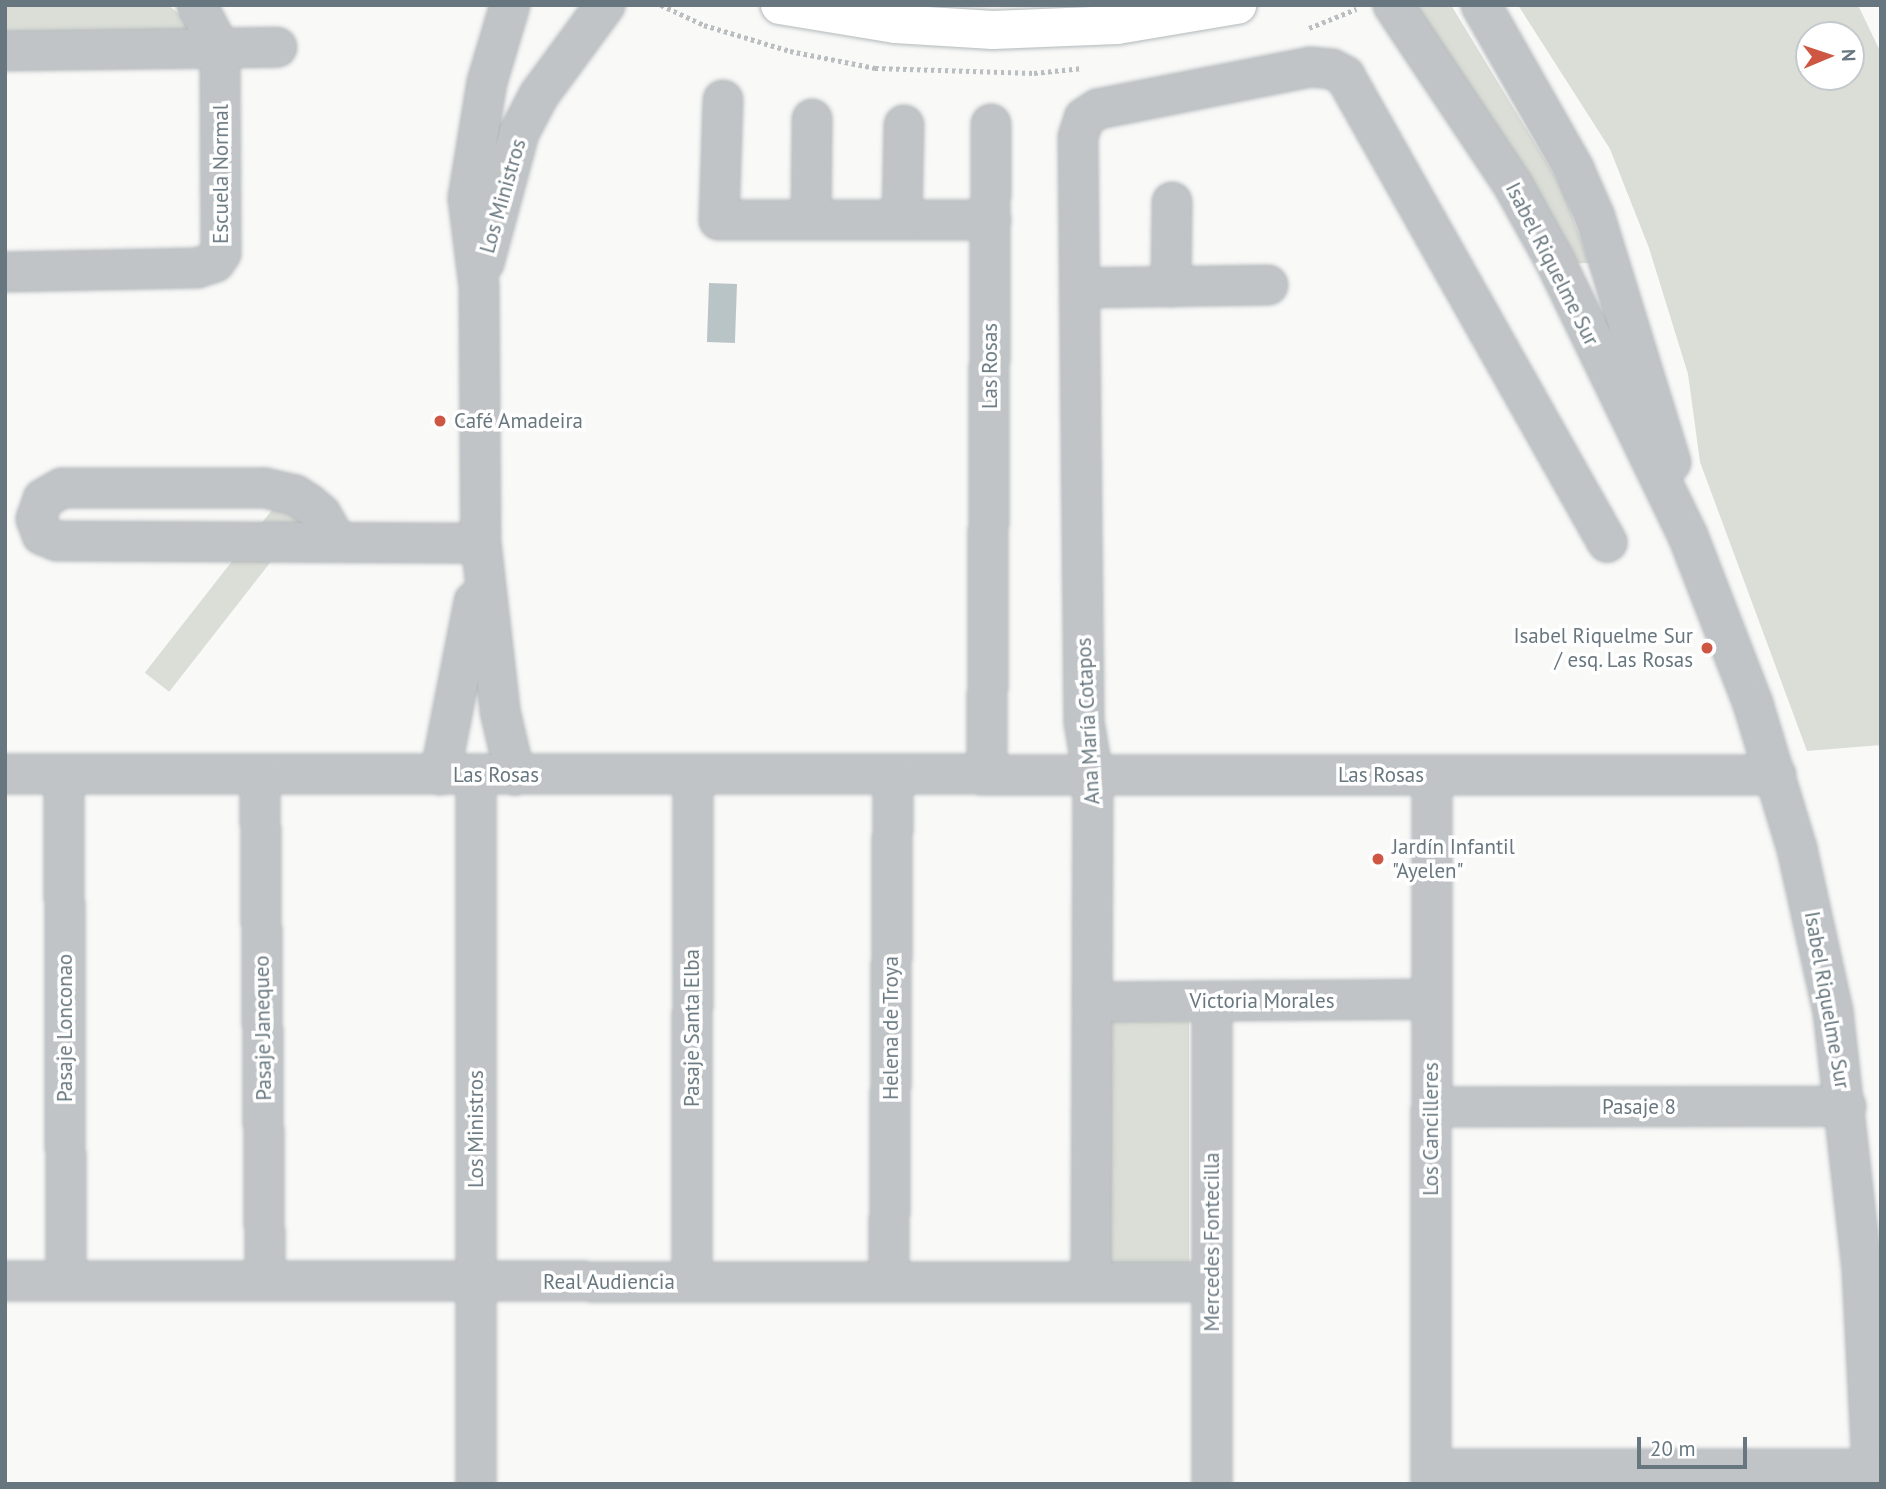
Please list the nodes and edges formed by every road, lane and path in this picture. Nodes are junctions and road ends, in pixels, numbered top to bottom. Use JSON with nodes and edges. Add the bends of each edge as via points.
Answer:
{"nodes":[{"id":1,"x":197,"y":5,"type":"edge"},
{"id":2,"x":510,"y":5,"type":"edge"},
{"id":3,"x":604,"y":5,"type":"edge"},
{"id":4,"x":661,"y":5,"type":"edge"},
{"id":5,"x":780,"y":5,"type":"edge"},
{"id":6,"x":1237,"y":5,"type":"edge"},
{"id":7,"x":1393,"y":5,"type":"edge"},
{"id":8,"x":1481,"y":5,"type":"edge"},
{"id":9,"x":704,"y":25,"type":"dead end"},
{"id":10,"x":277,"y":47,"type":"dead end"},
{"id":11,"x":220,"y":49,"type":"junction"},
{"id":12,"x":5,"y":51,"type":"edge"},
{"id":13,"x":723,"y":100,"type":"dead end"},
{"id":14,"x":813,"y":119,"type":"dead end"},
{"id":15,"x":991,"y":124,"type":"dead end"},
{"id":16,"x":904,"y":125,"type":"dead end"},
{"id":17,"x":1172,"y":202,"type":"dead end"},
{"id":18,"x":811,"y":220,"type":"junction"},
{"id":19,"x":902,"y":220,"type":"junction"},
{"id":20,"x":991,"y":220,"type":"junction"},
{"id":21,"x":5,"y":272,"type":"edge"},
{"id":22,"x":1268,"y":285,"type":"dead end"},
{"id":23,"x":479,"y":286,"type":"junction"},
{"id":24,"x":1171,"y":287,"type":"junction"},
{"id":25,"x":1080,"y":288,"type":"junction"},
{"id":26,"x":1688,"y":536,"type":"junction"},
{"id":27,"x":337,"y":542,"type":"junction"},
{"id":28,"x":1607,"y":542,"type":"dead end"},
{"id":29,"x":481,"y":543,"type":"junction"},
{"id":30,"x":260,"y":774,"type":"junction"},
{"id":31,"x":5,"y":775,"type":"edge"},
{"id":32,"x":64,"y":775,"type":"junction"},
{"id":33,"x":458,"y":775,"type":"junction"},
{"id":34,"x":515,"y":775,"type":"junction"},
{"id":35,"x":693,"y":775,"type":"junction"},
{"id":36,"x":893,"y":775,"type":"junction"},
{"id":37,"x":987,"y":775,"type":"junction"},
{"id":38,"x":1093,"y":775,"type":"junction"},
{"id":39,"x":1432,"y":775,"type":"junction"},
{"id":40,"x":1776,"y":775,"type":"junction"},
{"id":41,"x":1432,"y":999,"type":"junction"},
{"id":42,"x":1212,"y":1001,"type":"junction"},
{"id":43,"x":1092,"y":1002,"type":"junction"},
{"id":44,"x":1846,"y":1106,"type":"junction"},
{"id":45,"x":1432,"y":1107,"type":"junction"},
{"id":46,"x":5,"y":1281,"type":"edge"},
{"id":47,"x":66,"y":1281,"type":"junction"},
{"id":48,"x":265,"y":1281,"type":"junction"},
{"id":49,"x":476,"y":1281,"type":"junction"},
{"id":50,"x":692,"y":1282,"type":"junction"},
{"id":51,"x":889,"y":1282,"type":"junction"},
{"id":52,"x":1091,"y":1282,"type":"junction"},
{"id":53,"x":1212,"y":1283,"type":"junction"},
{"id":54,"x":1431,"y":1476,"type":"edge"},
{"id":55,"x":1873,"y":1476,"type":"edge"},
{"id":56,"x":476,"y":1484,"type":"edge"},
{"id":57,"x":1212,"y":1484,"type":"edge"}],
"edges":[{"from":1,"to":11,"type":"street","name":"Escuela Normal"},
{"from":2,"to":23,"type":"street","name":"Los Ministros","via":[[471,165],[470,246]]},
{"from":3,"to":23,"type":"street","name":"Los Ministros","via":[[539,95],[519,133],[502,183]]},
{"from":4,"to":9,"type":"path"},
{"from":5,"to":6,"type":"main road","via":[[895,24],[993,30],[1117,25]]},
{"from":7,"to":26,"type":"street","name":"Isabel Riquelme Sur","via":[[1524,206]]},
{"from":8,"to":26,"type":"street","name":"Isabel Riquelme Sur","via":[[1574,169],[1595,217],[1669,452]]},
{"from":10,"to":11,"type":"street"},
{"from":11,"to":12,"type":"street"},
{"from":11,"to":21,"type":"street","name":"Escuela Normal","via":[[224,243],[215,262],[197,268]]},
{"from":13,"to":18,"type":"street","via":[[719,219]]},
{"from":14,"to":18,"type":"street"},
{"from":15,"to":20,"type":"street","name":"Las Rosas"},
{"from":16,"to":19,"type":"street"},
{"from":17,"to":24,"type":"street"},
{"from":18,"to":19,"type":"street"},
{"from":19,"to":20,"type":"street"},
{"from":20,"to":37,"type":"street","name":"Las Rosas"},
{"from":22,"to":24,"type":"street"},
{"from":23,"to":29,"type":"street","name":"Los Ministros"},
{"from":24,"to":25,"type":"street"},
{"from":25,"to":28,"type":"street","name":"Ana María Cotapos","via":[[1078,137],[1084,118],[1098,109],[1310,67],[1332,69],[1345,76]]},
{"from":25,"to":38,"type":"street","name":"Ana María Cotapos","via":[[1084,722]]},
{"from":26,"to":40,"type":"street","name":"Isabel Riquelme Sur","via":[[1728,631]]},
{"from":27,"to":27,"type":"street","via":[[57,541],[42,536],[36,519],[43,499],[62,488],[264,488],[295,495],[309,504],[321,514]]},
{"from":27,"to":29,"type":"street"},
{"from":29,"to":33,"type":"street","name":"Los Ministros"},
{"from":29,"to":34,"type":"street","name":"Los Ministros","via":[[500,711]]},
{"from":30,"to":32,"type":"street","name":"Las Rosas"},
{"from":30,"to":33,"type":"street","name":"Las Rosas"},
{"from":30,"to":48,"type":"street","name":"Pasaje Janequeo"},
{"from":31,"to":32,"type":"street","name":"Las Rosas"},
{"from":32,"to":47,"type":"street","name":"Pasaje Lonconao"},
{"from":33,"to":34,"type":"street","name":"Las Rosas"},
{"from":33,"to":49,"type":"street","name":"Los Ministros"},
{"from":34,"to":35,"type":"street","name":"Las Rosas"},
{"from":35,"to":36,"type":"street","name":"Las Rosas"},
{"from":35,"to":50,"type":"street","name":"Pasaje Santa Elba"},
{"from":36,"to":37,"type":"street","name":"Las Rosas"},
{"from":36,"to":51,"type":"street","name":"Helena de Troya"},
{"from":37,"to":38,"type":"street","name":"Las Rosas"},
{"from":38,"to":39,"type":"street","name":"Las Rosas"},
{"from":38,"to":43,"type":"street","name":"Ana María Cotapos"},
{"from":39,"to":40,"type":"street","name":"Las Rosas"},
{"from":39,"to":41,"type":"street","name":"Los Cancilleres"},
{"from":40,"to":44,"type":"street","name":"Isabel Riquelme Sur","via":[[1815,922]]},
{"from":41,"to":42,"type":"street","name":"Victoria Morales"},
{"from":41,"to":45,"type":"street","name":"Los Cancilleres"},
{"from":42,"to":43,"type":"street","name":"Victoria Morales"},
{"from":42,"to":53,"type":"street","name":"Mercedes Fontecilla"},
{"from":43,"to":52,"type":"street","name":"Ana María Cotapos"},
{"from":44,"to":45,"type":"street","name":"Pasaje 8"},
{"from":44,"to":55,"type":"street","name":"Isabel Riquelme Sur","via":[[1862,1270]]},
{"from":45,"to":54,"type":"street","name":"Los Cancilleres"},
{"from":46,"to":47,"type":"street","name":"Real Audiencia"},
{"from":47,"to":48,"type":"street","name":"Real Audiencia"},
{"from":48,"to":49,"type":"street","name":"Real Audiencia"},
{"from":49,"to":50,"type":"street","name":"Real Audiencia"},
{"from":49,"to":56,"type":"street","name":"Los Ministros"},
{"from":50,"to":51,"type":"street","name":"Real Audiencia"},
{"from":51,"to":52,"type":"street","name":"Real Audiencia"},
{"from":52,"to":53,"type":"street","name":"Real Audiencia"},
{"from":53,"to":57,"type":"street","name":"Mercedes Fontecilla"},
{"from":54,"to":55,"type":"street"}]}
